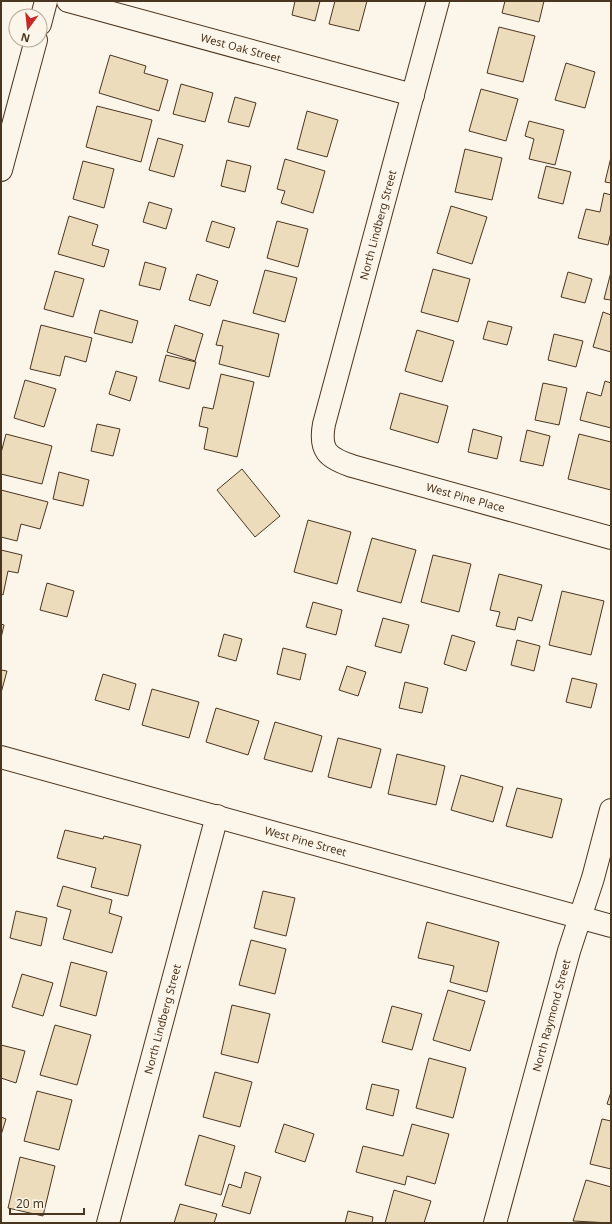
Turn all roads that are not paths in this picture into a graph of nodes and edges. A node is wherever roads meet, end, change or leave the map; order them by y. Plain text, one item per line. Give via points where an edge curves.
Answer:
1 (68, 1) edge
2 (438, 1) edge
3 (34, 48) edge
4 (413, 96) junction
5 (1, 170) edge
6 (325, 450) joint
7 (611, 538) edge
8 (1, 757) edge
9 (611, 810) edge
10 (217, 816) junction
11 (580, 918) junction
12 (611, 926) edge
13 (108, 1223) edge
14 (495, 1223) edge

1 - 4 street, West Oak Street
2 - 4 street, North Lindberg Street
3 - 5 street
4 - 6 street, North Lindberg Street via 324,424
6 - 7 street, West Pine Place via 330,456 352,466
8 - 10 street, West Pine Street
9 - 11 street, North Raymond Street
10 - 11 street, West Pine Street
10 - 13 street, North Lindberg Street
11 - 12 street, West Pine Street
11 - 14 street, North Raymond Street

